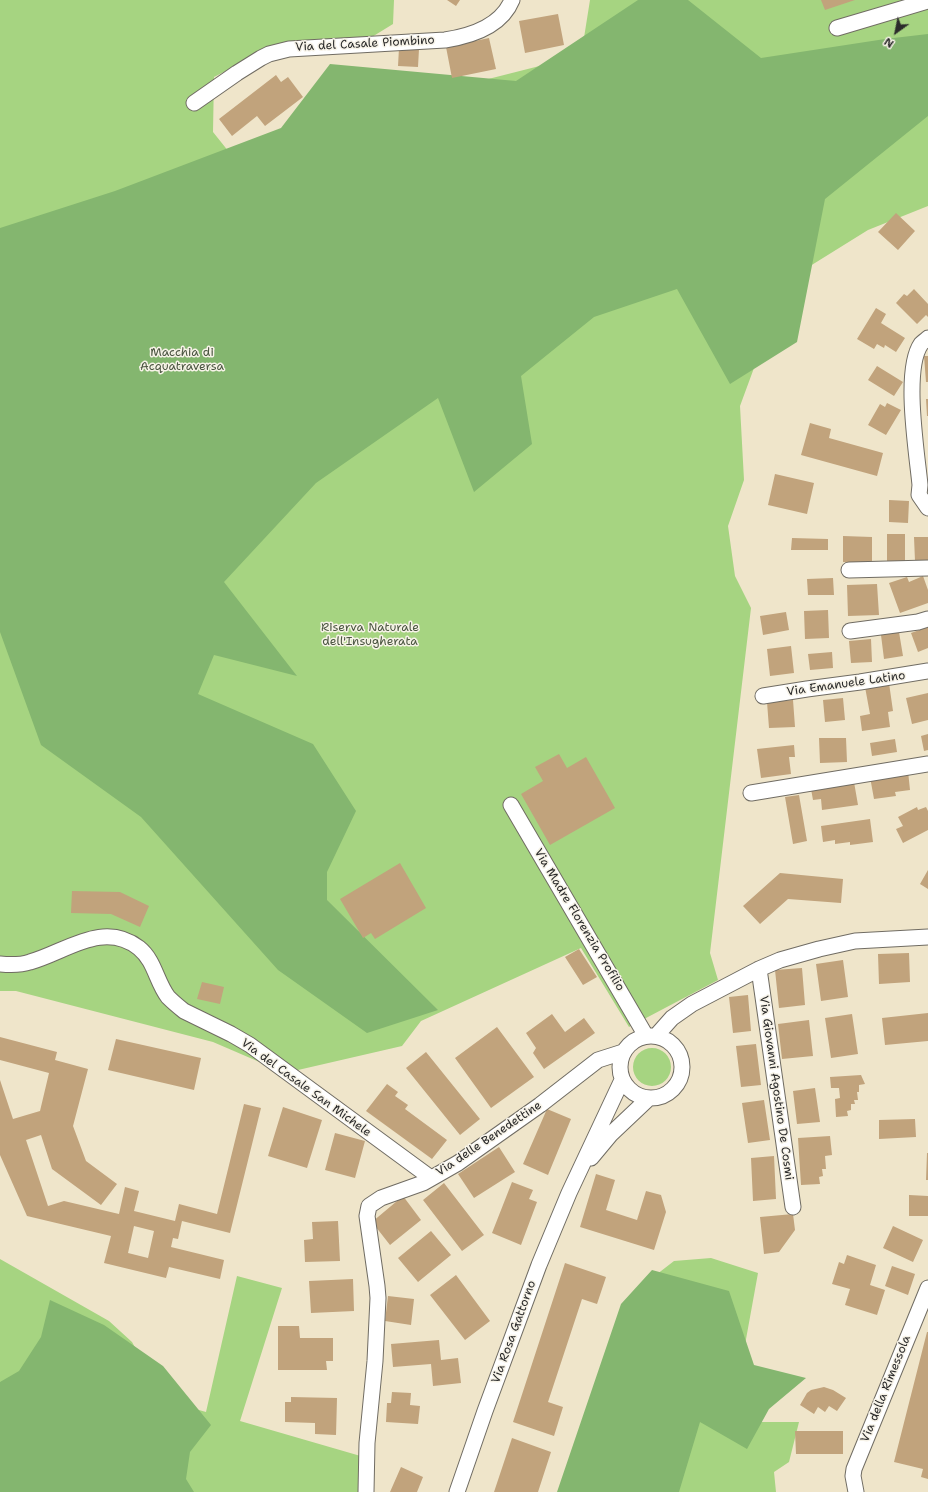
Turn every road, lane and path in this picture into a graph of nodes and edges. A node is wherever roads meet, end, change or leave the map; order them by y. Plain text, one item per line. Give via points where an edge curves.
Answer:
1 (512, 0) edge
2 (928, 2) edge
3 (837, 28) dead end
4 (194, 103) dead end
5 (928, 338) edge
6 (928, 508) edge
7 (928, 568) edge
8 (849, 570) dead end
9 (928, 619) edge
10 (850, 631) dead end
11 (928, 670) edge
12 (763, 696) dead end
13 (928, 764) edge
14 (751, 793) dead end
15 (511, 805) dead end
16 (928, 937) edge
17 (0, 964) edge
18 (759, 969) junction
19 (651, 1036) junction
20 (623, 1052) junction
21 (622, 1080) junction
22 (648, 1099) junction
23 (577, 1175) junction
24 (431, 1178) junction
25 (793, 1207) dead end
26 (928, 1288) edge
27 (366, 1492) edge
28 (457, 1492) edge
29 (856, 1492) edge

1 - 4 street, Via del Casale Piombino via 496,22 462,38 300,47 269,54
2 - 3 street
5 - 6 street via 921,344 915,358 911,396 919,495
7 - 8 street
9 - 10 street
11 - 12 street, Via Emanuele Latino
13 - 14 street
15 - 19 street, Via Madre Florenzia Profilio via 607,972
16 - 18 street via 846,943 787,958
17 - 24 street, Via del Casale San Michele via 31,962 91,938 113,936 129,942 147,955 165,991 178,1006 250,1045
18 - 19 street via 680,1011
18 - 25 street, Via Giovanni Agostino De Cosmi
19 - 20 street via 634,1040
19 - 22 street via 666,1040 675,1047 682,1059 682,1071 676,1086 668,1094
20 - 21 street via 619,1063
20 - 24 street, Via delle Benedettine via 598,1060 504,1131 458,1163
21 - 22 street via 634,1094
21 - 23 street, Via Rosa Gattorno
22 - 23 street, Via Rosa Gattorno via 611,1134
23 - 28 street, Via Rosa Gattorno via 539,1265
24 - 27 street, Via delle Benedettine via 381,1198 369,1206 367,1211 378,1298 367,1443
26 - 29 street, Via della Rimessola via 854,1469

